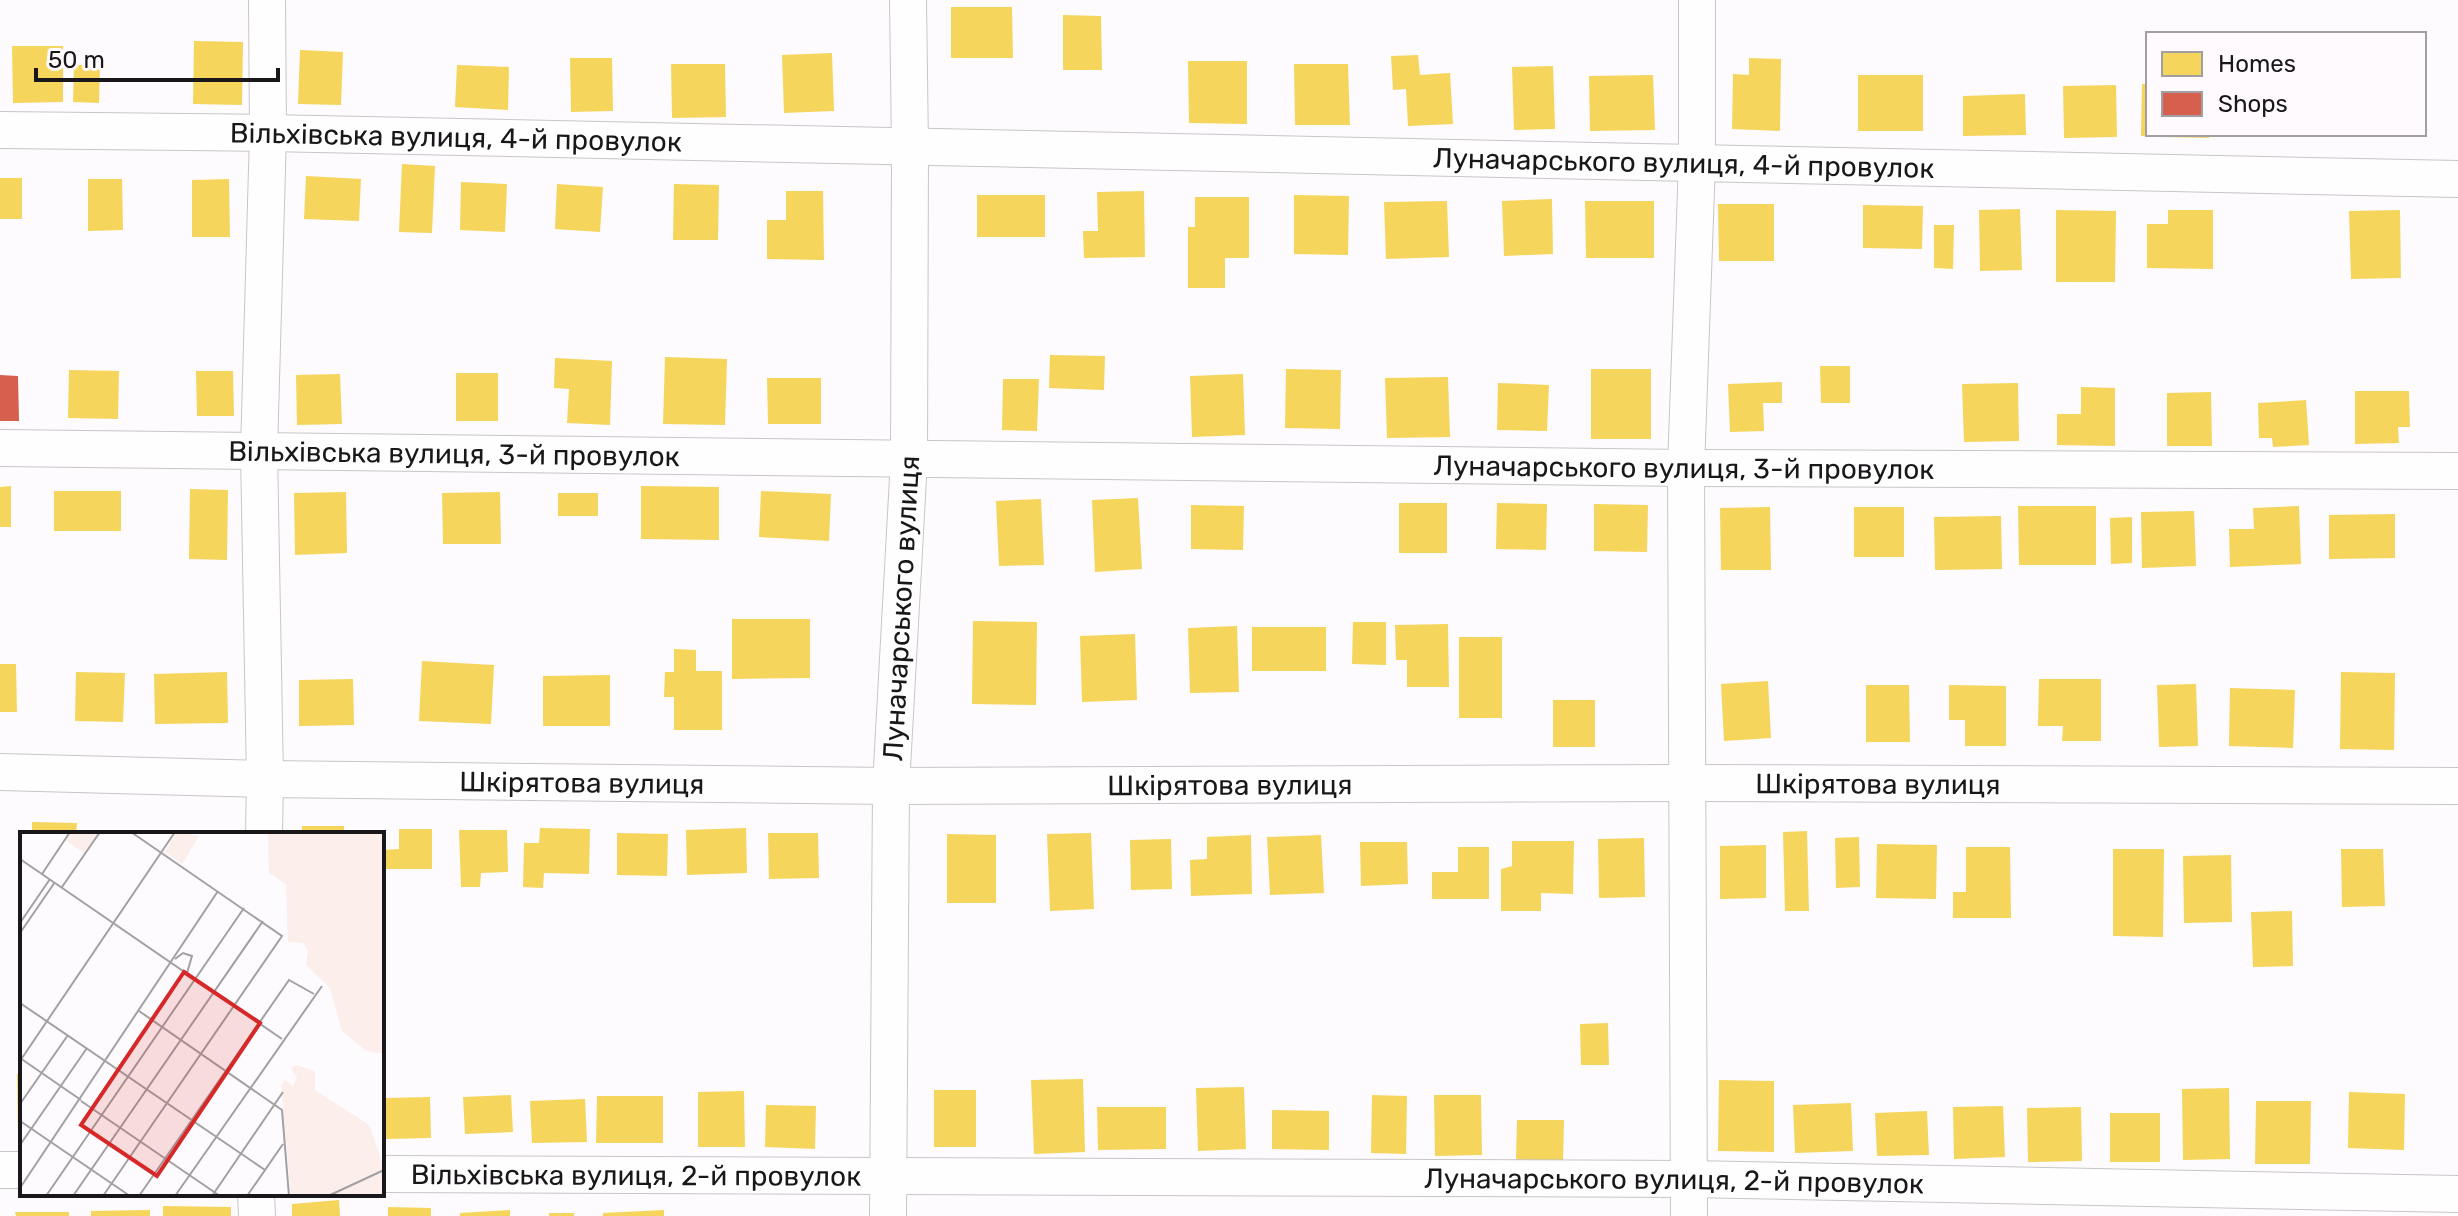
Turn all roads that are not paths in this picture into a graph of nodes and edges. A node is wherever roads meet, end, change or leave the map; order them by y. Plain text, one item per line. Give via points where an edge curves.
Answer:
1 (267, 0) edge
2 (908, 0) edge
3 (1697, 0) edge
4 (0, 130) edge
5 (268, 133) junction
6 (910, 148) junction
7 (1697, 162) junction
8 (2458, 179) edge
9 (0, 448) edge
10 (259, 451) junction
11 (909, 460) junction
12 (1686, 468) junction
13 (2458, 471) edge
14 (0, 772) edge
15 (265, 779) junction
16 (1687, 783) junction
17 (891, 786) junction
18 (2458, 786) edge
19 (264, 832) edge
20 (384, 1174) edge
21 (888, 1177) junction
22 (1690, 1179) junction
23 (2458, 1194) edge
24 (256, 1196) edge
25 (257, 1216) edge
26 (888, 1216) edge
27 (1689, 1216) edge

1 - 5 street
2 - 6 street, Луначарського вулиця
3 - 7 street
4 - 5 street, Вільхівська вулиця, 4-й провулок
5 - 6 street, Вільхівська вулиця, 4-й провулок
5 - 10 street
6 - 7 street, Луначарського вулиця, 4-й провулок
6 - 11 street, Луначарського вулиця
7 - 8 street, Луначарського вулиця, 4-й провулок
7 - 12 street
9 - 10 street, Вільхівська вулиця, 3-й провулок
10 - 11 street, Вільхівська вулиця, 3-й провулок
10 - 15 street
11 - 12 street, Луначарського вулиця, 3-й провулок
11 - 17 street, Луначарського вулиця
12 - 13 street, Луначарського вулиця, 3-й провулок
12 - 16 street
14 - 15 street, Шкірятова вулиця
15 - 17 street, Шкірятова вулиця
15 - 19 street
16 - 17 street, Шкірятова вулиця
16 - 18 street, Шкірятова вулиця
16 - 22 street
17 - 21 street, Луначарського вулиця
20 - 21 street, Вільхівська вулиця, 2-й провулок
21 - 22 street, Луначарського вулиця, 2-й провулок
21 - 26 street, Луначарського вулиця
22 - 23 street, Луначарського вулиця, 2-й провулок
22 - 27 street
24 - 25 street

